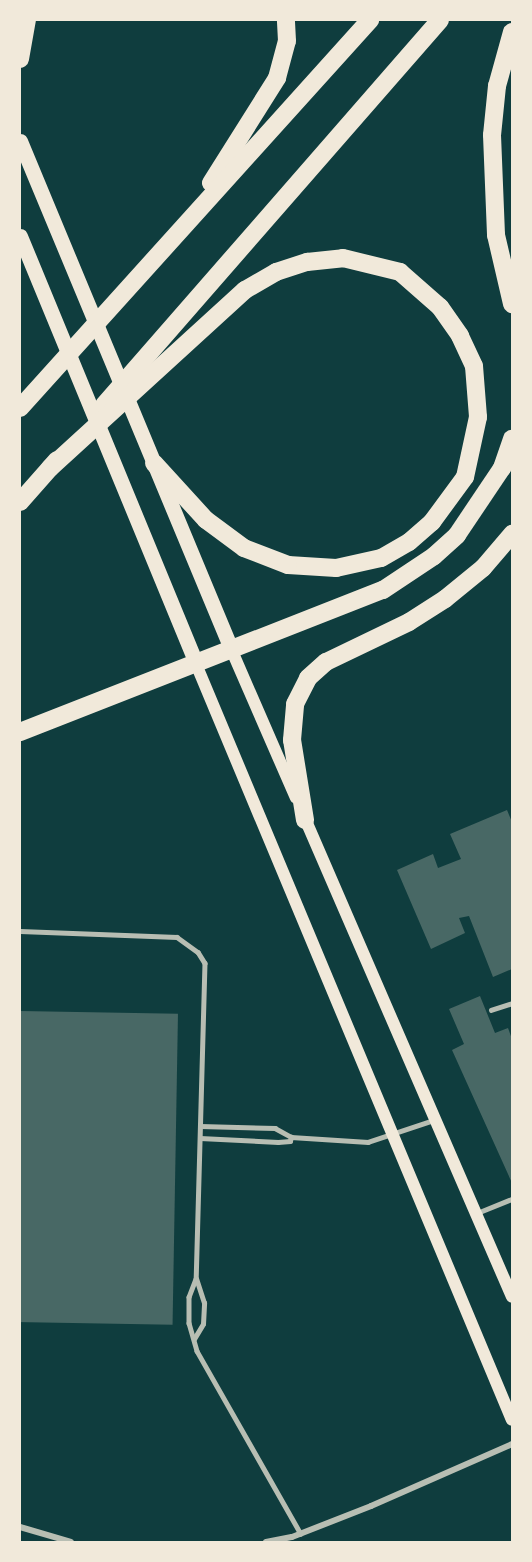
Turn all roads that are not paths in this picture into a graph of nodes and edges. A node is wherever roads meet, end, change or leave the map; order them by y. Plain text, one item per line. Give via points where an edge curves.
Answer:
1 (27, 20) edge
2 (286, 20) edge
3 (370, 20) edge
4 (440, 20) edge
5 (513, 32) edge
6 (20, 59) edge
7 (20, 141) edge
8 (20, 236) edge
9 (142, 274) junction
10 (513, 304) edge
11 (23, 405) edge
12 (513, 439) edge
13 (154, 463) junction
14 (50, 468) junction
15 (20, 502) edge
16 (513, 534) edge
17 (232, 651) junction
18 (196, 664) junction
19 (20, 732) edge
20 (305, 819) junction
21 (20, 931) edge
22 (510, 1004) dead end
23 (491, 1010) dead end
24 (435, 1119) junction
25 (200, 1126) junction
26 (394, 1136) junction
27 (291, 1137) junction
28 (200, 1138) junction
29 (513, 1200) edge
30 (477, 1213) junction
31 (196, 1279) junction
32 (513, 1297) edge
33 (194, 1339) junction
34 (513, 1420) edge
35 (513, 1444) edge
36 (20, 1527) edge
37 (301, 1534) junction
38 (71, 1542) edge
39 (266, 1542) edge

1 - 6 highway
2 - 9 highway via 284,57 264,102
3 - 9 highway
4 - 14 highway
5 - 10 highway via 497,86 492,165 496,235
7 - 13 main road
8 - 18 main road
9 - 11 highway
12 - 17 highway via 502,468 480,505 434,556 383,590
13 - 14 highway via 206,520 244,549 288,565 336,568 381,558 409,542 449,502 465,477 474,450 478,393 474,366 460,336 417,284 378,264 344,258 307,262 276,272 245,290
13 - 17 main road
14 - 15 highway
16 - 20 highway via 483,568 445,599 409,622 326,662 308,678 296,704 292,740
17 - 18 highway
17 - 20 main road
18 - 19 highway
18 - 26 main road
20 - 24 main road
21 - 25 lane via 177,937 198,952 204,963
22 - 23 lane
24 - 26 lane
24 - 30 main road
25 - 27 lane via 275,1128
25 - 28 lane
26 - 27 lane via 368,1142
26 - 34 main road
27 - 28 lane via 290,1141 278,1142
28 - 31 lane
29 - 30 lane
30 - 32 main road
31 - 33 lane via 189,1297 189,1323
31 - 33 lane via 204,1303 203,1324
33 - 37 lane
35 - 37 street
36 - 38 street
37 - 39 street

